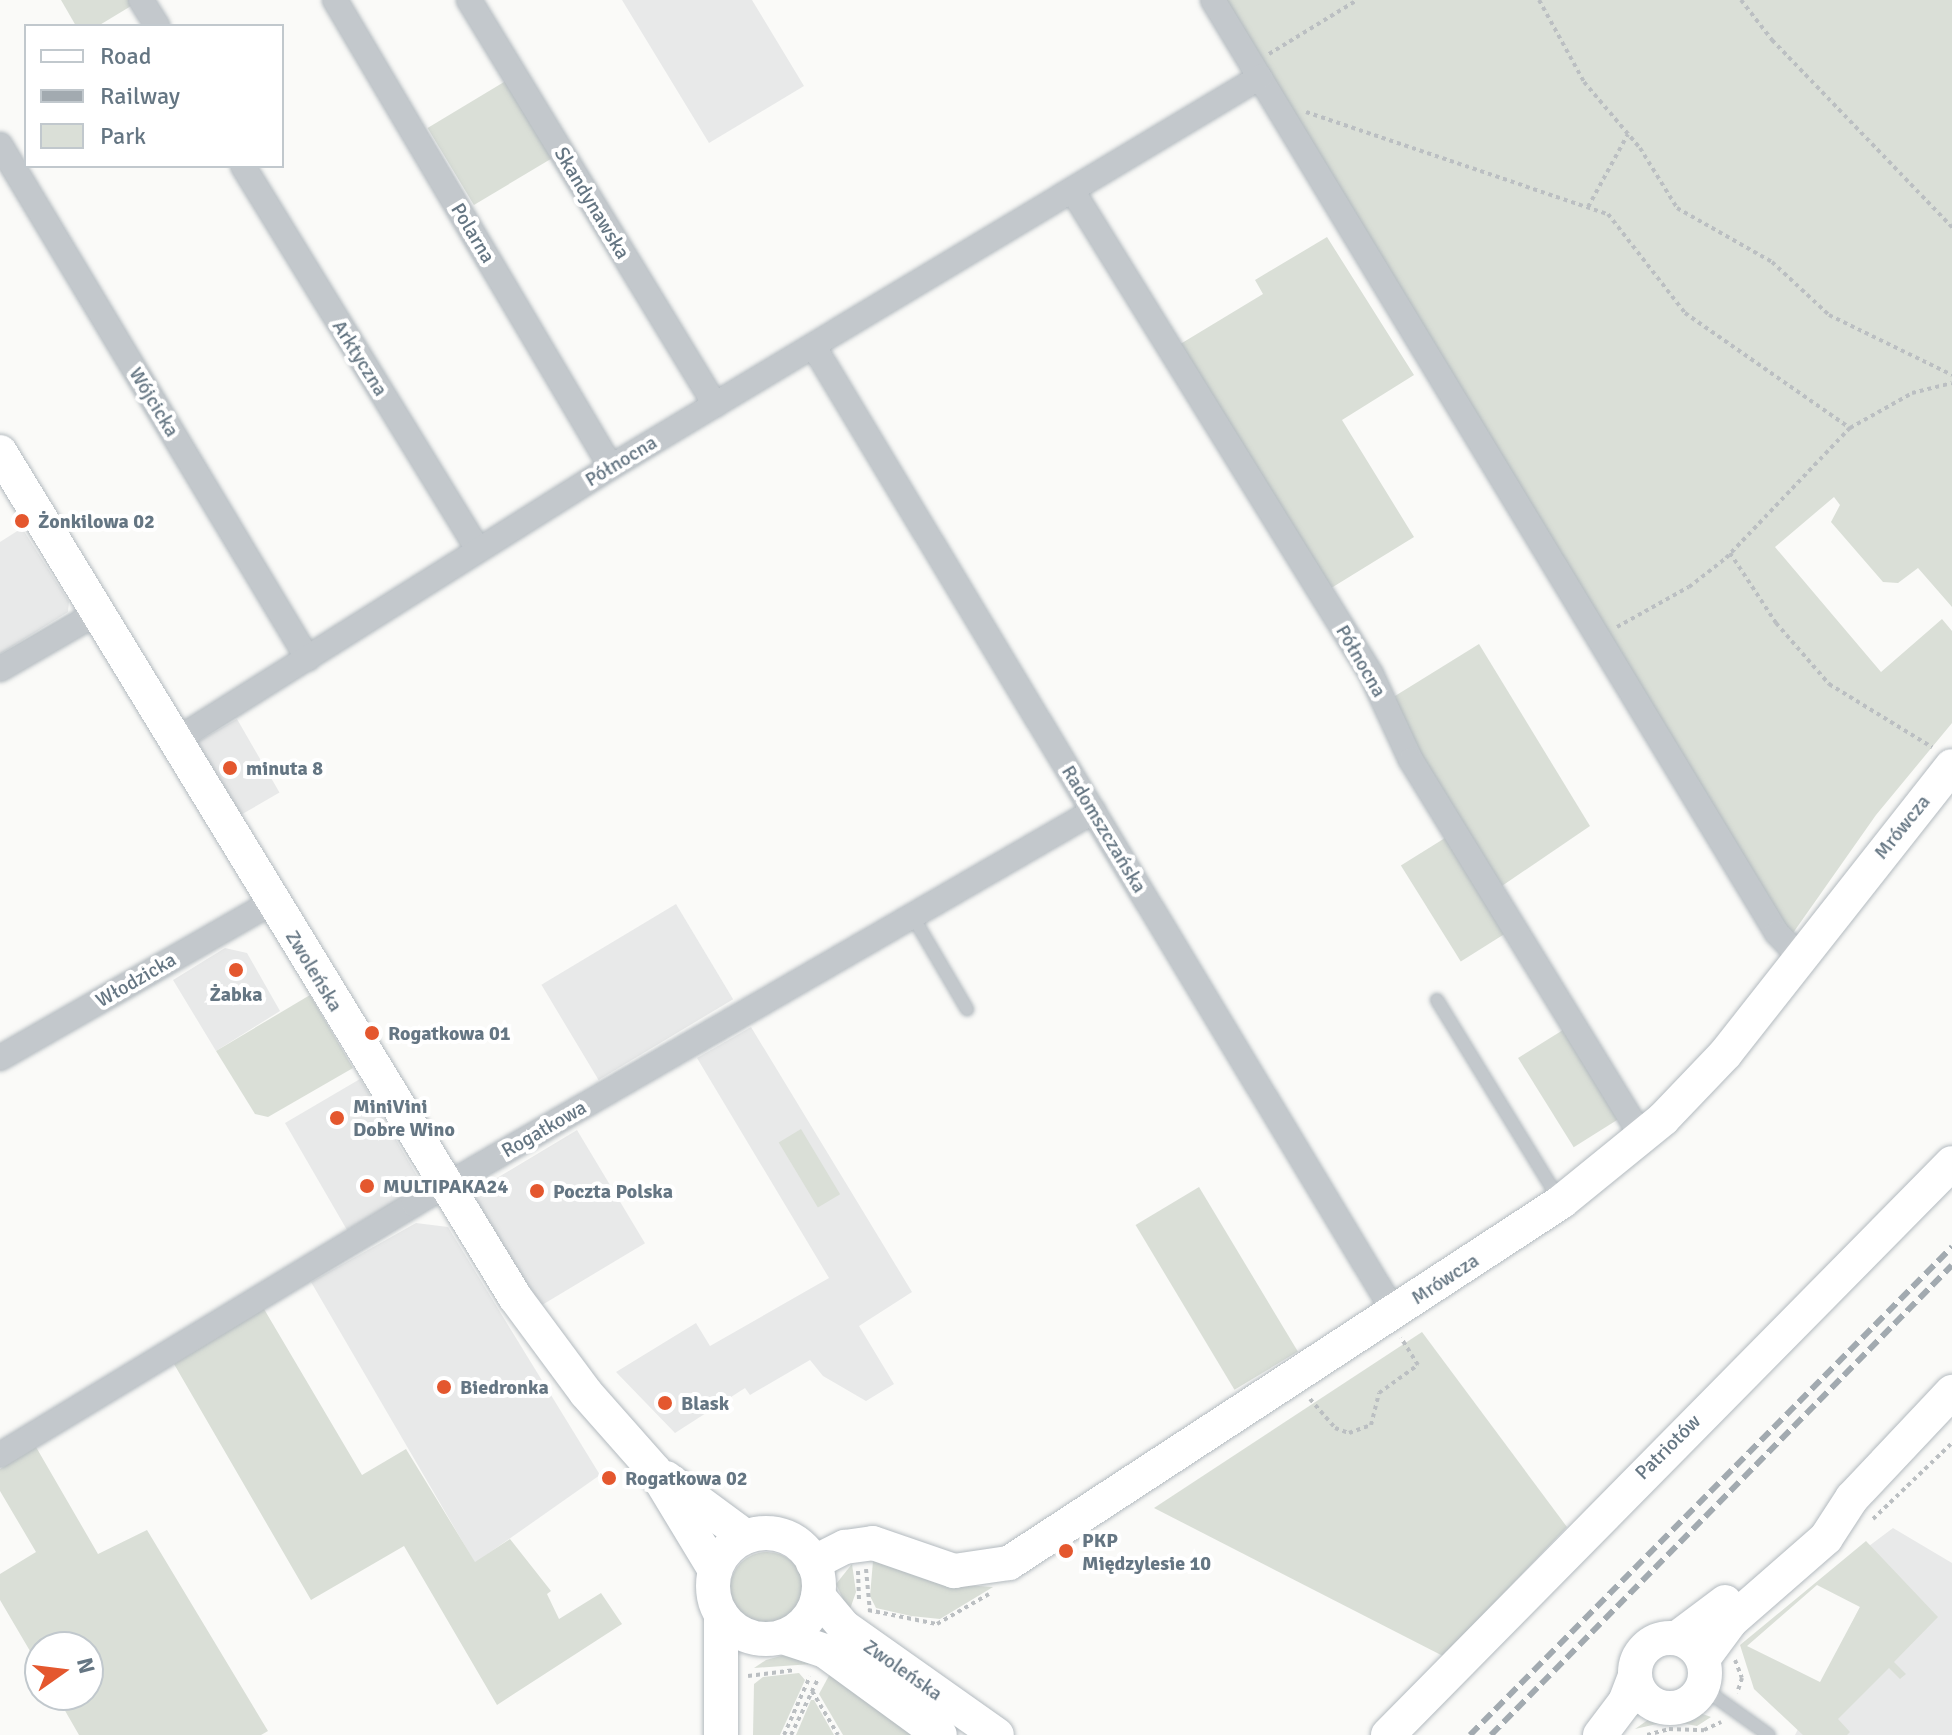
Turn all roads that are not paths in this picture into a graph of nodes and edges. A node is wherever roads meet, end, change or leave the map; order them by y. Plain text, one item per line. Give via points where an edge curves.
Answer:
1 (141, 0) edge
2 (335, 0) edge
3 (469, 0) edge
4 (1213, 0) edge
5 (156, 24) edge
6 (1260, 77) junction
7 (0, 145) edge
8 (244, 168) edge
9 (1072, 190) junction
10 (814, 347) junction
11 (715, 405) junction
12 (0, 452) edge
13 (611, 467) junction
14 (478, 550) junction
15 (97, 613) junction
16 (308, 659) junction
17 (0, 669) edge
18 (175, 741) junction
19 (1945, 759) edge
20 (1094, 811) junction
21 (272, 902) junction
22 (913, 917) junction
23 (1801, 958) junction
24 (1437, 1000) dead end
25 (967, 1009) dead end
26 (0, 1058) edge
27 (1642, 1137) junction
28 (1952, 1163) edge
29 (444, 1187) junction
30 (1561, 1202) junction
31 (1397, 1324) junction
32 (1952, 1392) edge
33 (0, 1455) edge
34 (655, 1471) junction
35 (746, 1537) junction
36 (813, 1563) junction
37 (715, 1570) junction
38 (818, 1596) junction
39 (721, 1614) junction
40 (778, 1638) junction
41 (1694, 1662) junction
42 (1635, 1676) junction
43 (1657, 1706) junction
44 (721, 1735) edge
45 (736, 1735) edge
46 (940, 1735) edge
47 (997, 1735) edge
48 (1388, 1735) edge
49 (1600, 1735) edge
50 (1769, 1735) edge

1 - 5 street
2 - 13 street, Polarna
3 - 11 street, Skandynawska
4 - 6 street
6 - 9 street, Północna
6 - 23 street via 1777,933
7 - 16 street, Wójcicka
8 - 14 street, Arktyczna
9 - 10 street, Północna
9 - 27 street, Północna via 1371,674 1411,760
10 - 11 street, Północna
10 - 20 street, Radomszczańska
11 - 13 street, Północna
12 - 15 street, Zwoleńska
13 - 14 street, Północna
14 - 16 street, Północna
15 - 17 street
15 - 18 street, Zwoleńska
16 - 18 street, Północna
18 - 21 street, Zwoleńska
19 - 23 street, Mrówcza
20 - 22 street, Rogatkowa
20 - 31 street, Radomszczańska
21 - 26 street, Włodzicka
21 - 29 street, Zwoleńska
22 - 25 lane
22 - 29 street, Rogatkowa
23 - 27 street, Mrówcza via 1726,1053
24 - 30 lane
27 - 30 street, Mrówcza
28 - 48 street, Patriotów
29 - 33 street, Rogatkowa
29 - 34 street, Zwoleńska via 530,1319
30 - 31 street, Mrówcza
31 - 36 street, Mrówcza via 1009,1563 954,1571 873,1543 845,1547
32 - 41 street via 1852,1498 1812,1525 1697,1627
34 - 35 street, Zwoleńska
34 - 37 street, Zwoleńska
35 - 36 street via 784,1537
35 - 37 street via 727,1550
36 - 38 street
37 - 39 street via 713,1585
38 - 40 street via 802,1625
38 - 47 street, Zwoleńska via 844,1627
39 - 40 street via 743,1634
39 - 44 street
40 - 45 street via 742,1674
40 - 46 street, Zwoleńska via 825,1651
41 - 42 street via 1652,1643 1637,1663
41 - 43 street via 1683,1706
41 - 50 lane
42 - 43 street via 1646,1698
42 - 49 street via 1625,1702
43 - 49 street

